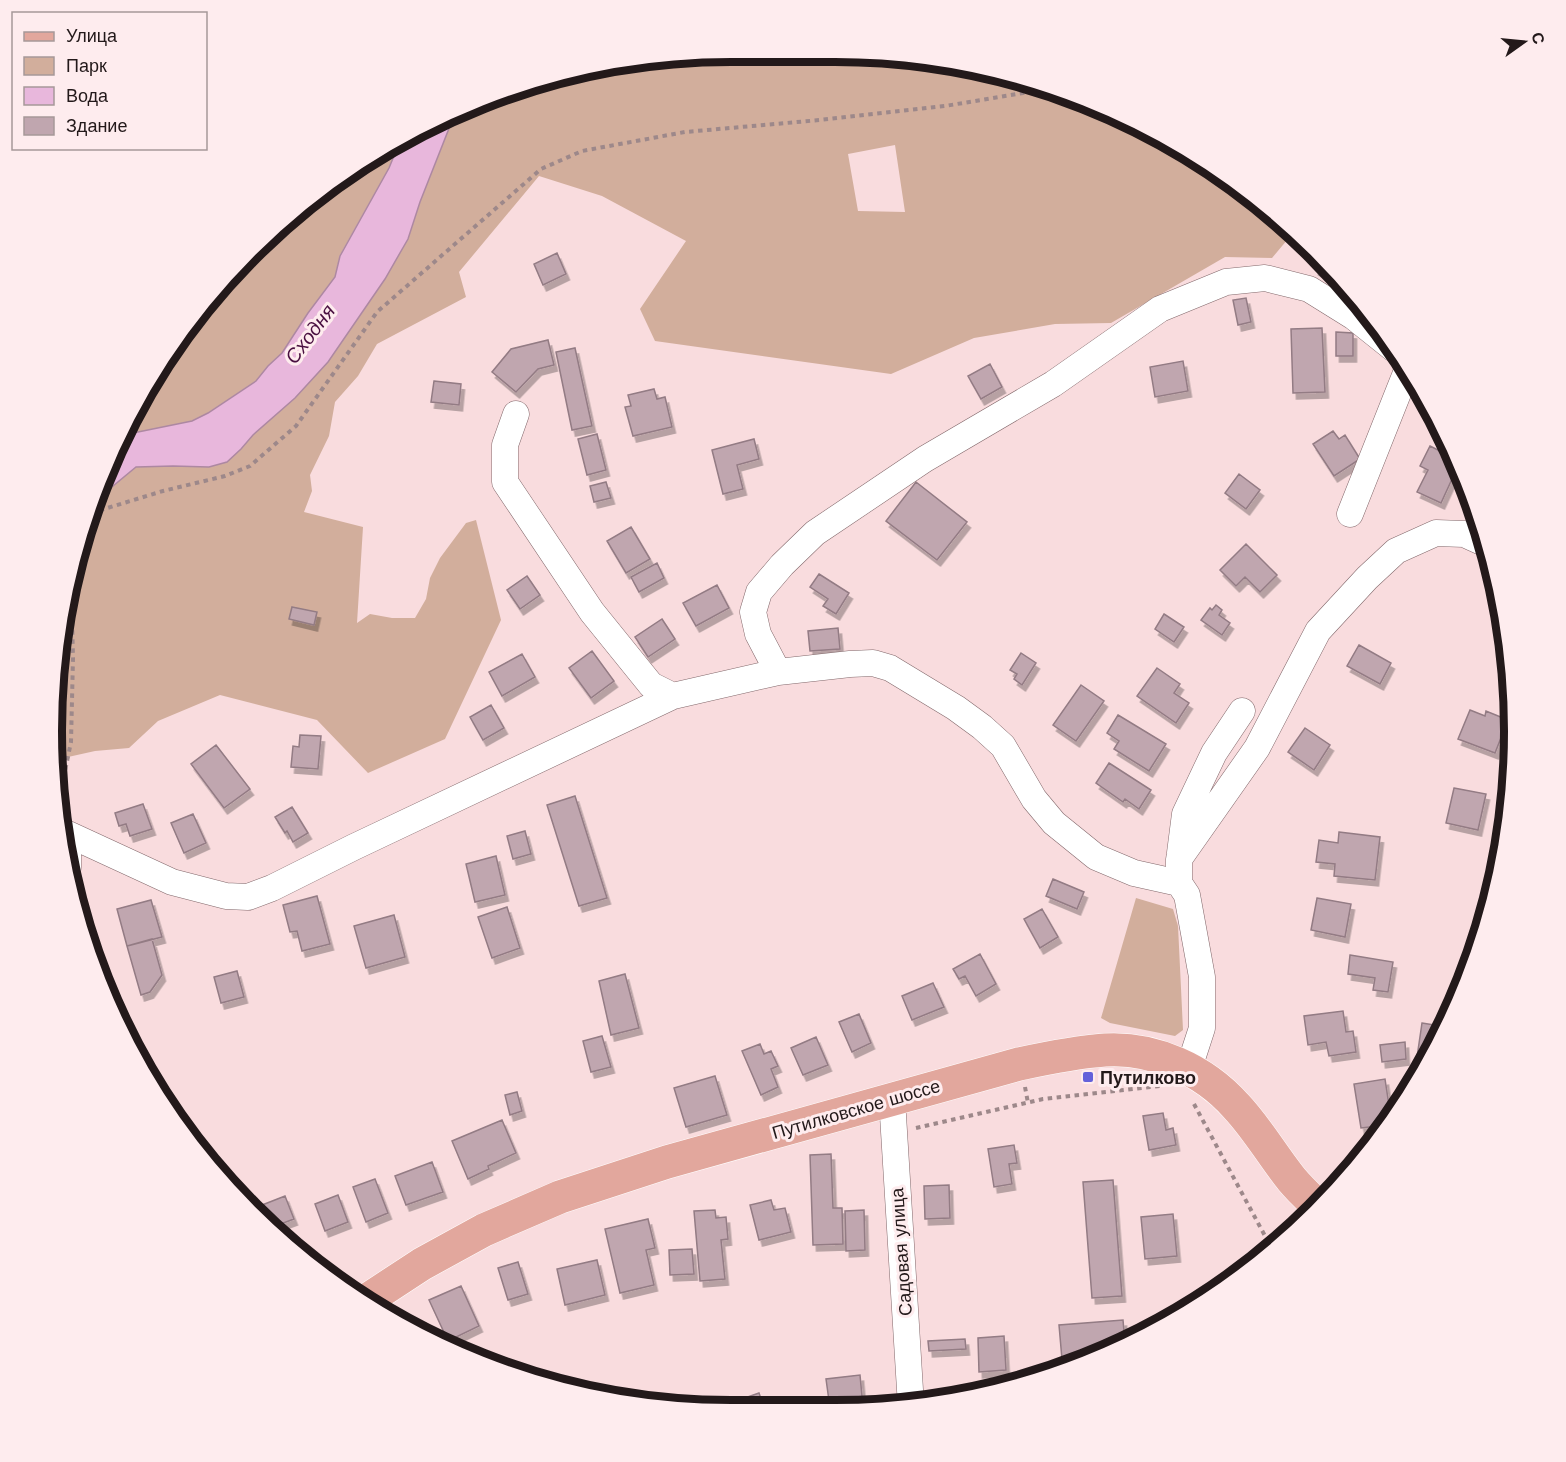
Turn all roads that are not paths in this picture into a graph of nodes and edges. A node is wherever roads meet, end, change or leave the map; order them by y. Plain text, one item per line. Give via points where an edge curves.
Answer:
1 (1371, 330) edge
2 (1404, 378) edge
3 (516, 414) dead end
4 (1350, 514) dead end
5 (1476, 540) edge
6 (778, 672) junction
7 (673, 696) junction
8 (1242, 711) dead end
9 (70, 835) edge
10 (1179, 871) junction
11 (1176, 1077) junction
12 (892, 1099) junction
13 (1312, 1200) edge
14 (373, 1296) edge
15 (910, 1396) edge

1 - 6 street via 1309,290 1265,279 1226,282 1160,309 1053,384 925,459 815,533 759,592 753,612 758,634
2 - 4 street
3 - 7 street via 505,445 505,482 592,612 651,685
5 - 10 street via 1464,534 1437,533 1395,551 1318,632 1257,748
6 - 7 street
6 - 10 street via 873,663 890,668 956,708 1003,746 1054,823 1096,857 1134,873
7 - 9 street via 248,897 226,896 172,882
8 - 10 street via 1214,753 1185,814
10 - 11 street via 1202,977 1202,1028
11 - 12 main road, Путилковское шоссе via 1165,1059 1107,1050 1019,1064
11 - 13 main road, Путилковское шоссе via 1215,1085 1236,1105
12 - 14 main road, Путилковское шоссе via 667,1162 560,1197 484,1230
12 - 15 street, Садовая улица

